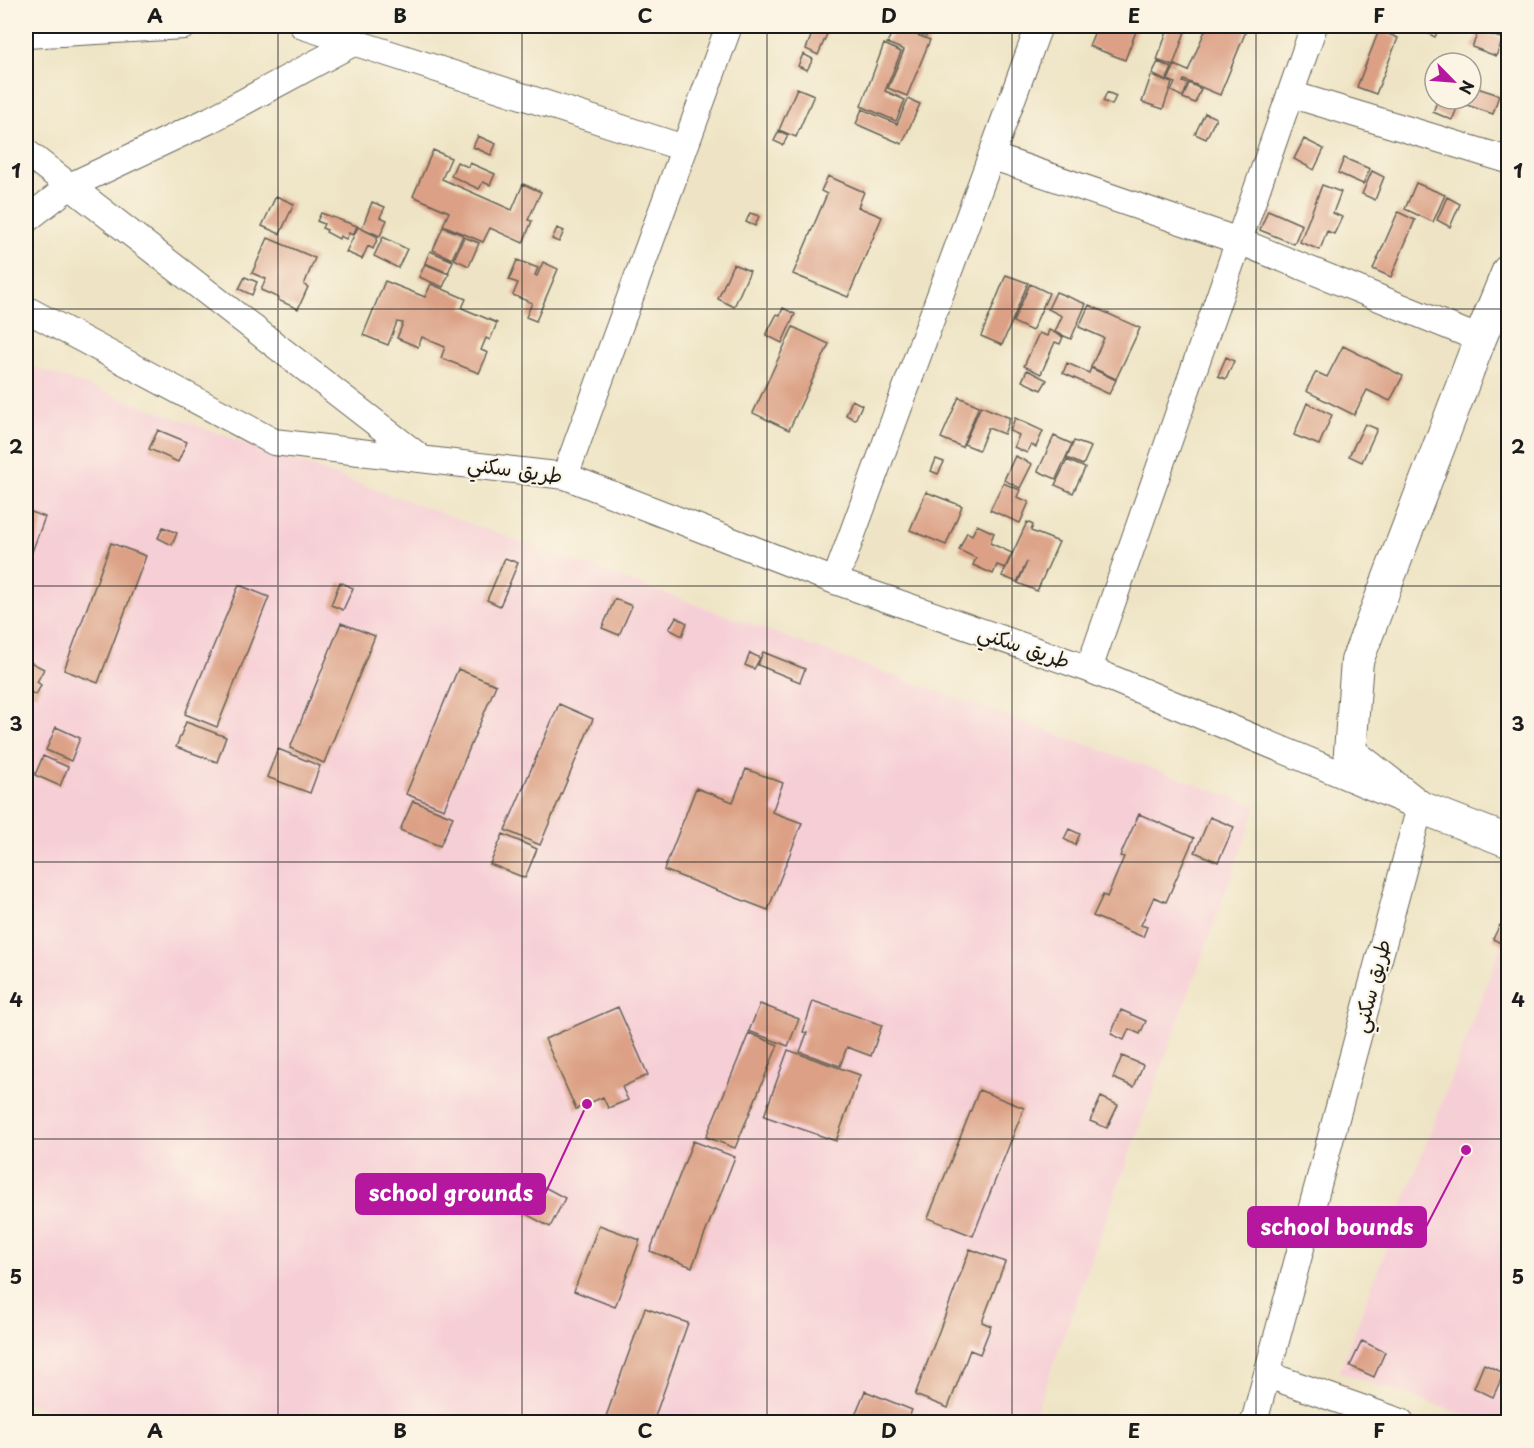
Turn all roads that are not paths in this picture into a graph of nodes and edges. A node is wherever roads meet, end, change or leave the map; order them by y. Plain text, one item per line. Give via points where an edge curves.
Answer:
1 (184, 26) edge
2 (303, 26) edge
3 (729, 26) edge
4 (1039, 26) edge
5 (1314, 26) edge
6 (26, 35) edge
7 (355, 42) junction
8 (1290, 94) junction
9 (684, 148) junction
10 (26, 152) edge
11 (991, 156) junction
12 (1509, 160) edge
13 (70, 186) junction
14 (26, 220) edge
15 (1239, 241) junction
16 (1509, 272) edge
17 (26, 309) edge
18 (1480, 339) junction
19 (421, 458) junction
20 (565, 476) junction
21 (835, 581) junction
22 (1089, 669) junction
23 (1420, 807) junction
24 (1509, 841) edge
25 (1268, 1375) junction
26 (1254, 1422) edge
27 (1401, 1422) edge

1 - 6 street
2 - 7 street
3 - 9 street
4 - 11 street
5 - 8 street
7 - 9 street
7 - 13 street via 210,120
8 - 12 street
8 - 15 street
9 - 20 street
10 - 13 street
11 - 15 street
11 - 21 street
13 - 14 street
13 - 19 street
15 - 18 street
15 - 22 street
16 - 18 street
17 - 19 street, طريق سكني via 274,442
18 - 23 street via 1357,661 1350,752
19 - 20 street, طريق سكني
20 - 21 street, طريق سكني
21 - 22 street, طريق سكني
22 - 23 street, طريق سكني
23 - 24 street
23 - 25 street, طريق سكني
25 - 26 street, طريق سكني
25 - 27 street

